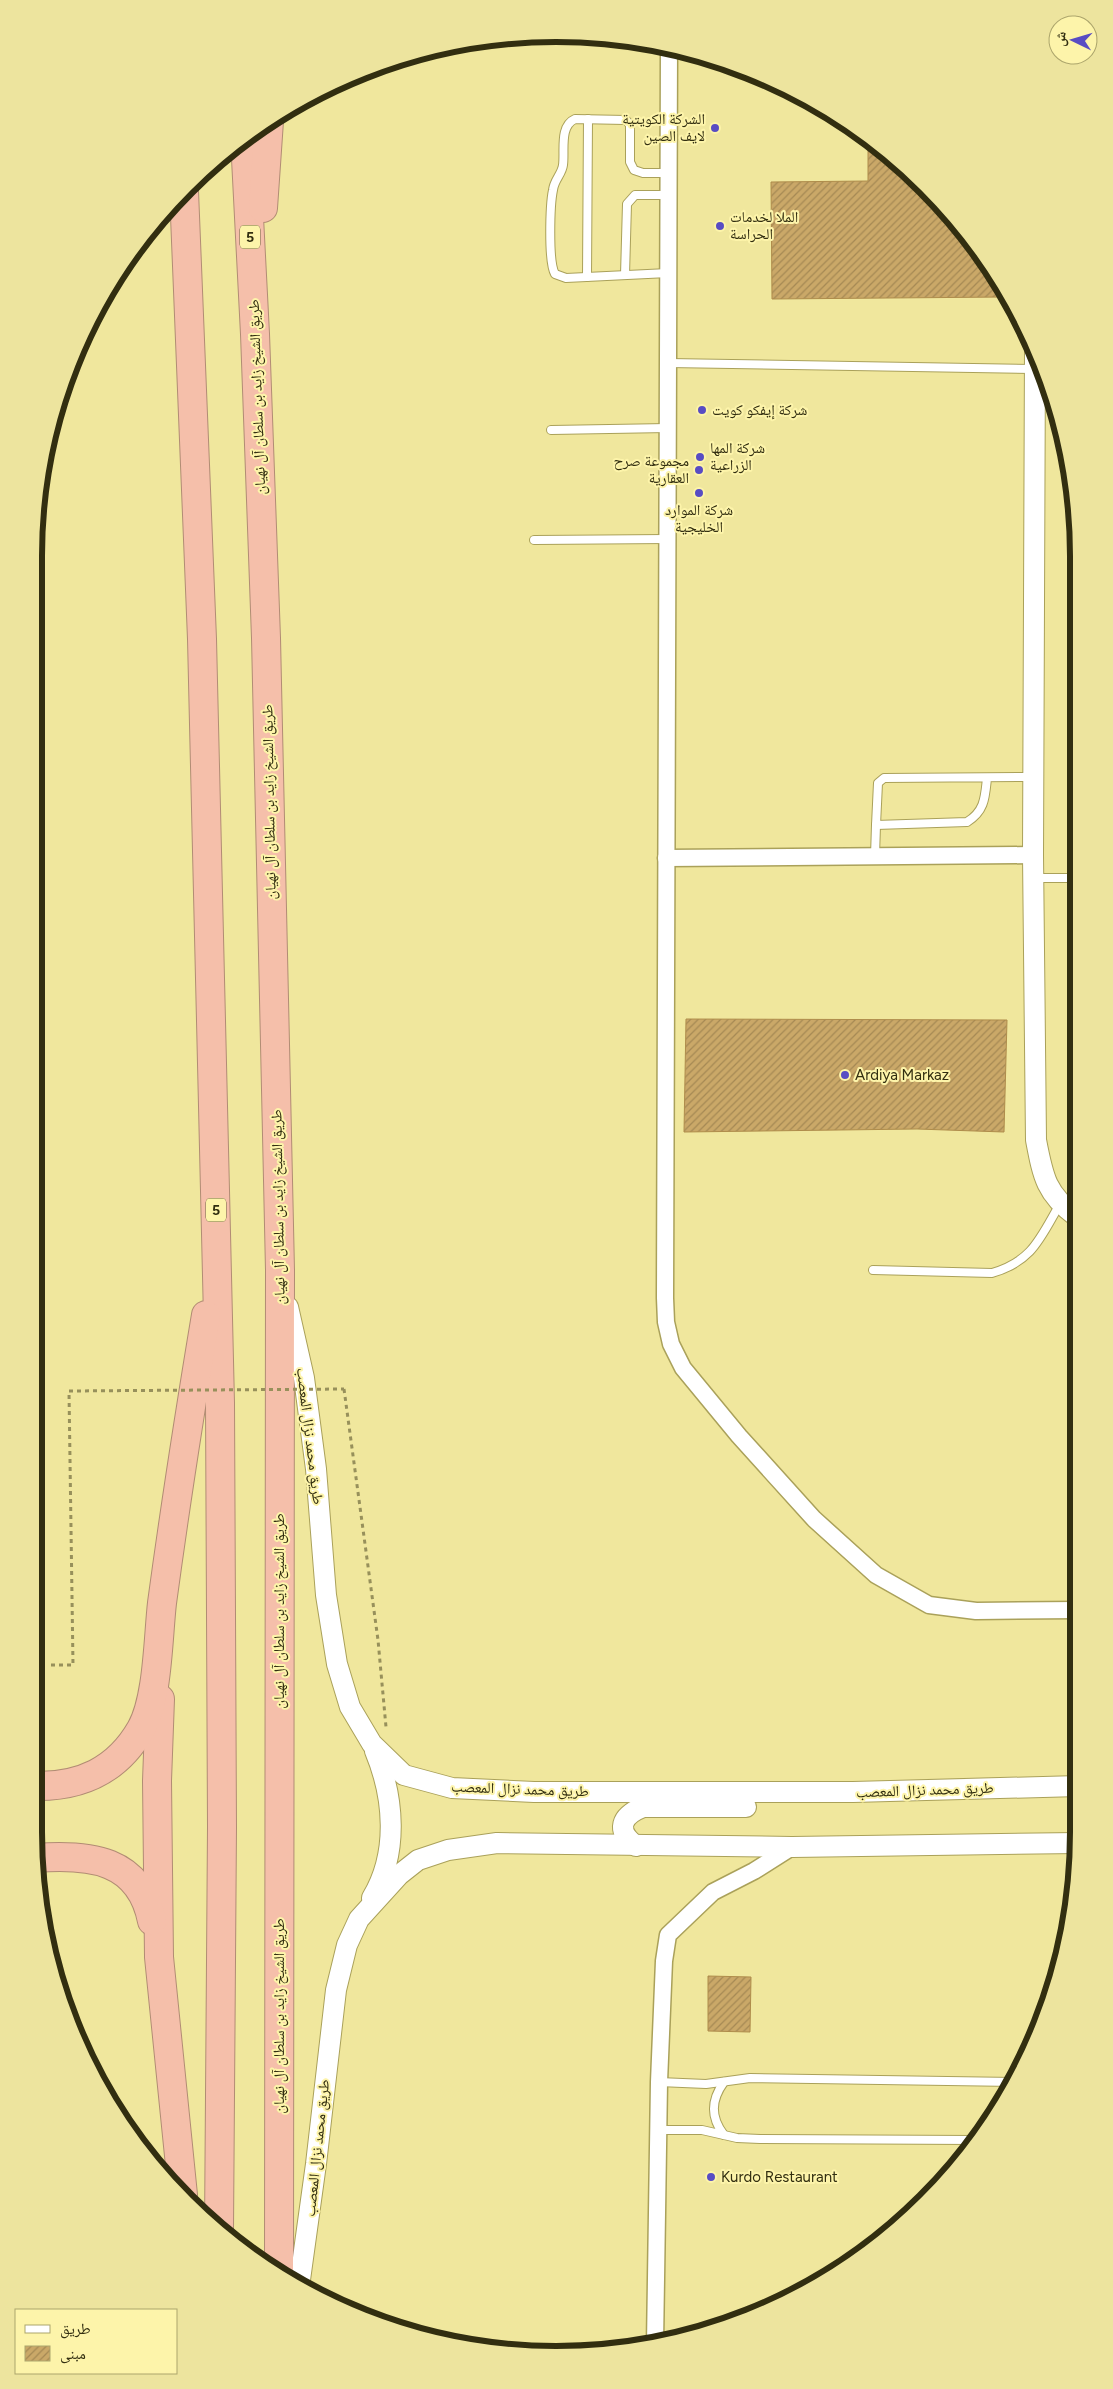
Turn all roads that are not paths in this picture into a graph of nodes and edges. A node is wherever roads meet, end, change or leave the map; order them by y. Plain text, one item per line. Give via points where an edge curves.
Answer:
1 (669, 55) edge
2 (588, 119) junction
3 (268, 131) edge
4 (244, 149) edge
5 (668, 173) junction
6 (668, 195) junction
7 (184, 202) edge
8 (668, 273) junction
9 (625, 276) junction
10 (587, 277) junction
11 (255, 334) junction
12 (668, 363) junction
13 (1034, 369) edge
14 (1039, 380) edge
15 (668, 428) junction
16 (551, 430) dead end
17 (534, 540) dead end
18 (668, 540) junction
19 (1034, 777) junction
20 (986, 778) junction
21 (876, 825) junction
22 (1033, 855) junction
23 (875, 856) junction
24 (666, 858) junction
25 (1034, 878) junction
26 (1070, 878) edge
27 (1060, 1204) junction
28 (1070, 1212) edge
29 (217, 1242) junction
30 (280, 1270) junction
31 (874, 1270) dead end
32 (162, 1602) junction
33 (1070, 1610) edge
34 (372, 1744) junction
35 (42, 1786) edge
36 (1070, 1786) edge
37 (853, 1792) junction
38 (1070, 1843) edge
39 (636, 1846) junction
40 (792, 1847) junction
41 (44, 1858) edge
42 (359, 1919) junction
43 (159, 1957) junction
44 (659, 2082) junction
45 (724, 2082) junction
46 (1006, 2082) edge
47 (658, 2130) junction
48 (724, 2135) junction
49 (968, 2140) edge
50 (182, 2184) edge
51 (219, 2220) edge
52 (279, 2265) edge
53 (300, 2279) edge
54 (658, 2337) edge

1 - 5 street
2 - 5 lane via 626,120 630,125 630,162 634,170
2 - 10 lane
2 - 10 lane via 572,120 565,130 563,167 552,190 551,261 551,268 560,277
3 - 11 highway
4 - 11 highway, طريق الشيخ زايد بن سلطان آل نهيان / 5
5 - 6 street
6 - 8 street
6 - 9 lane via 636,195 627,204
7 - 29 highway, 5 via 202,640
8 - 9 lane
8 - 12 street
9 - 10 lane
11 - 30 highway, طريق الشيخ زايد بن سلطان آل نهيان / 5 via 266,638
12 - 13 lane
12 - 15 street
14 - 19 street
15 - 16 lane
15 - 18 street
17 - 18 lane
18 - 24 street
19 - 20 lane
19 - 22 street
20 - 21 lane via 984,806 968,822
20 - 21 lane via 884,778 878,783
21 - 23 lane
22 - 23 street
22 - 25 street
23 - 24 street
24 - 33 street via 666,1322 671,1344 683,1368 814,1519 876,1574 929,1605 976,1611
25 - 26 lane
25 - 27 street via 1036,1140 1048,1188
27 - 28 street
27 - 31 lane via 1031,1252 1010,1268 992,1273
29 - 32 highway
29 - 51 highway, 5 via 222,1827
30 - 34 street, طريق محمد نزال المعصب via 304,1378 316,1469 326,1595 337,1664 350,1707
30 - 52 highway, طريق الشيخ زايد بن سلطان آل نهيان / 5
32 - 35 highway via 152,1697 142,1728 126,1750 88,1778 67,1785
32 - 43 highway
34 - 37 street, طريق محمد نزال المعصب via 404,1776 452,1788 553,1792
34 - 42 street via 384,1772 391,1833 375,1893
36 - 37 street, طريق محمد نزال المعصب
37 - 39 street via 764,1806 643,1807 625,1818 623,1827 626,1838
38 - 40 street, طريق محمد نزال المعصب
39 - 40 street, طريق محمد نزال المعصب
39 - 42 street, طريق محمد نزال المعصب via 498,1843 448,1850 418,1860 399,1875
40 - 44 street via 713,1892 668,1935
41 - 43 highway via 97,1860 129,1876 141,1888 150,1909
42 - 53 street, طريق محمد نزال المعصب via 347,1945 336,1990
43 - 50 highway
44 - 45 lane
44 - 47 street
45 - 46 lane via 750,2078
45 - 48 lane via 713,2108 714,2118
47 - 48 lane via 702,2130
47 - 54 street
48 - 49 lane via 760,2139

